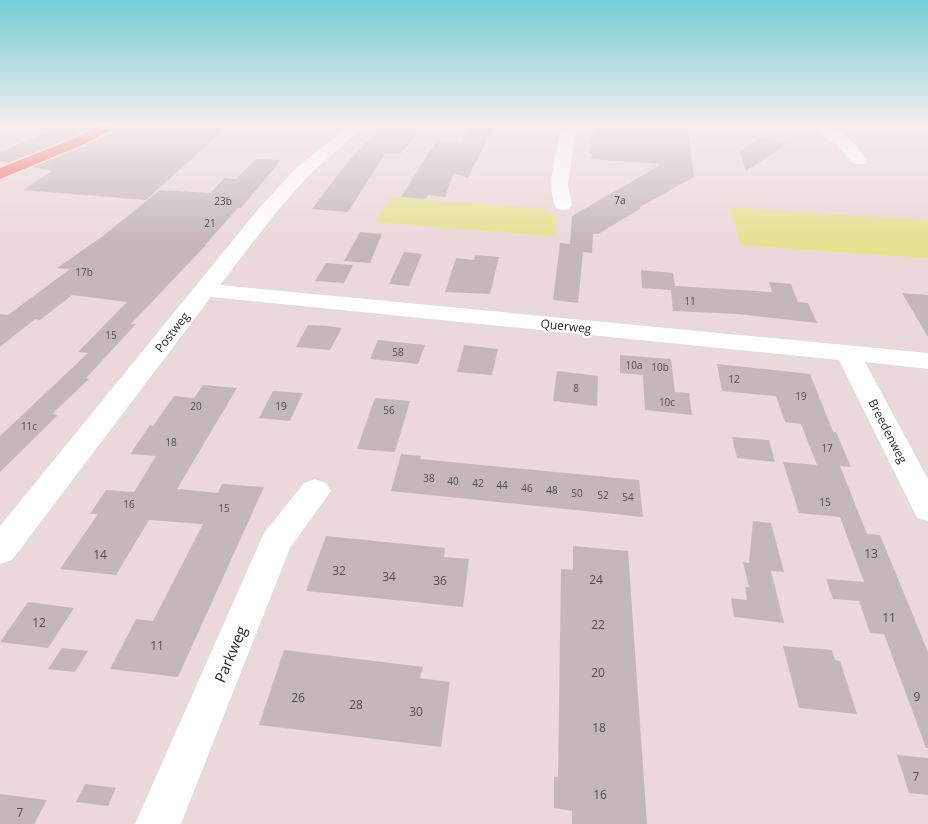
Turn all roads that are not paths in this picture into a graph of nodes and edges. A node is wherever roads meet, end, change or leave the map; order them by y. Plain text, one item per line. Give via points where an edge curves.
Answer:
1 (21, 165) edge
2 (310, 165) edge
3 (562, 165) edge
4 (0, 174) edge
5 (563, 205) dead end
6 (204, 290) junction
7 (848, 354) junction
8 (928, 361) edge
9 (315, 492) dead end
10 (928, 509) edge
11 (0, 550) edge
12 (158, 824) edge

1 - 4 main road
2 - 6 street, Postweg via 284,190
3 - 5 street via 559,185
6 - 7 street, Querweg
6 - 11 street, Postweg
7 - 8 street, Querweg
7 - 10 street, Breedenweg
9 - 12 street, Parkweg via 276,542

